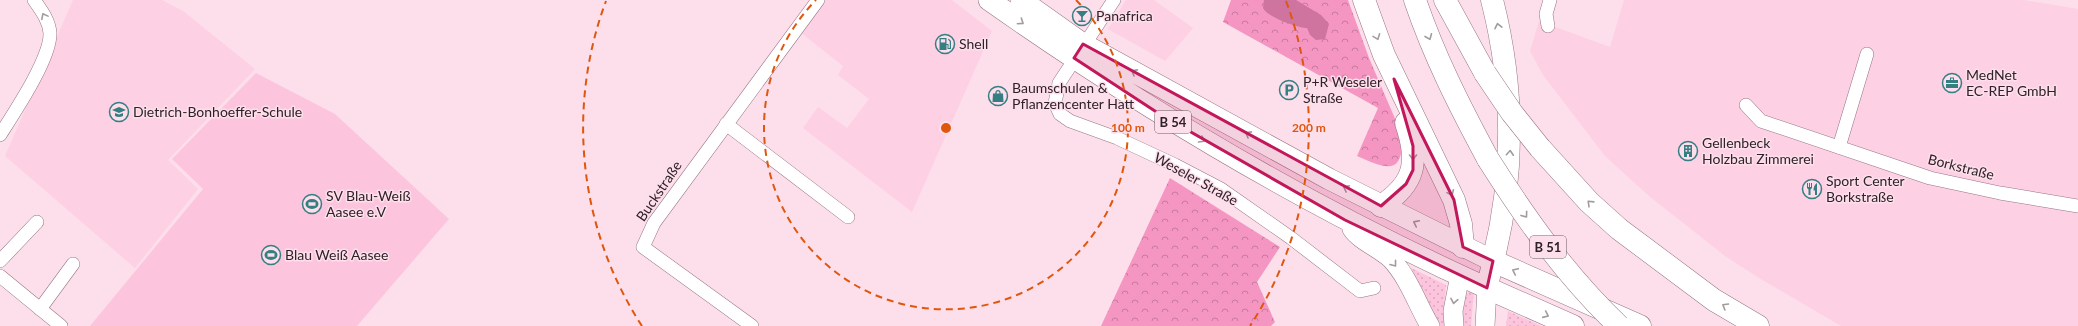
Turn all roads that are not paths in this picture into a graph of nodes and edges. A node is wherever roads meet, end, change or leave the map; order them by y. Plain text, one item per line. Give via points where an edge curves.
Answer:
1 (34, 0) edge
2 (818, 0) edge
3 (988, 0) edge
4 (1021, 0) edge
5 (1114, 0) edge
6 (1364, 0) edge
7 (1415, 0) edge
8 (1445, 0) edge
9 (1492, 0) edge
10 (1550, 0) edge
11 (1548, 26) dead end
12 (1079, 52) junction
13 (1866, 54) dead end
14 (1394, 79) junction
15 (1192, 104) junction
16 (1746, 105) dead end
17 (726, 124) junction
18 (1180, 127) junction
19 (0, 135) edge
20 (1839, 147) junction
21 (1381, 206) junction
22 (2078, 206) edge
23 (848, 217) dead end
24 (1345, 220) junction
25 (37, 222) dead end
26 (1463, 247) junction
27 (0, 261) edge
28 (1493, 261) junction
29 (74, 264) dead end
30 (0, 276) edge
31 (1460, 276) junction
32 (1374, 288) dead end
33 (1487, 288) junction
34 (40, 309) junction
35 (61, 326) edge
36 (752, 326) edge
37 (1430, 326) edge
38 (1454, 326) edge
39 (1485, 326) edge
40 (1573, 326) edge
41 (1619, 326) edge
42 (1640, 326) edge
43 (1758, 326) edge

19 -> 1 street via 46,53 50,34 48,24
2 - 17 street, Buckstraße
3 -> 12 main road, B 54
4 - 12 main road, B 54
5 - 12 street, Weseler Straße
6 -> 14 highway
7 -> 41 highway, B 51, bridge via 1438,61 1488,159 1545,244
43 -> 8 highway, bridge via 1714,300 1640,246 1589,202 1512,113 1485,73
28 -> 9 highway via 1504,213 1510,146 1506,77
10 - 11 street via 1546,14
15 -> 12 main road, B 54
12 - 18 main road, B 54
12 - 32 street, Weseler Straße via 1056,90 1056,109 1064,118 1117,138 1221,189 1360,290
13 - 20 street
14 -> 21 highway via 1413,146 1413,170 1406,184
14 -> 26 highway via 1454,200 1461,224
15 - 18 main road, B 54
21 -> 15 main road, B 54
16 - 20 street, Borkstraße via 1761,121
17 - 23 street
17 - 36 street, Buckstraße via 654,223 643,247
18 -> 24 main road, B 54
20 - 22 street, Borkstraße via 1930,178
26 -> 21 main road, B 54
24 - 31 main road, B 54
24 -> 37 main road via 1356,235 1378,247 1392,260 1410,286
25 - 27 street
26 - 28 main road, B 54
26 - 31 main road
28 - 33 main road
42 -> 28 highway, B 51
29 - 34 street
30 - 34 street
31 - 33 main road, B 54
31 -> 38 main road via 1452,310
33 - 39 main road
33 -> 40 highway
34 - 35 street

